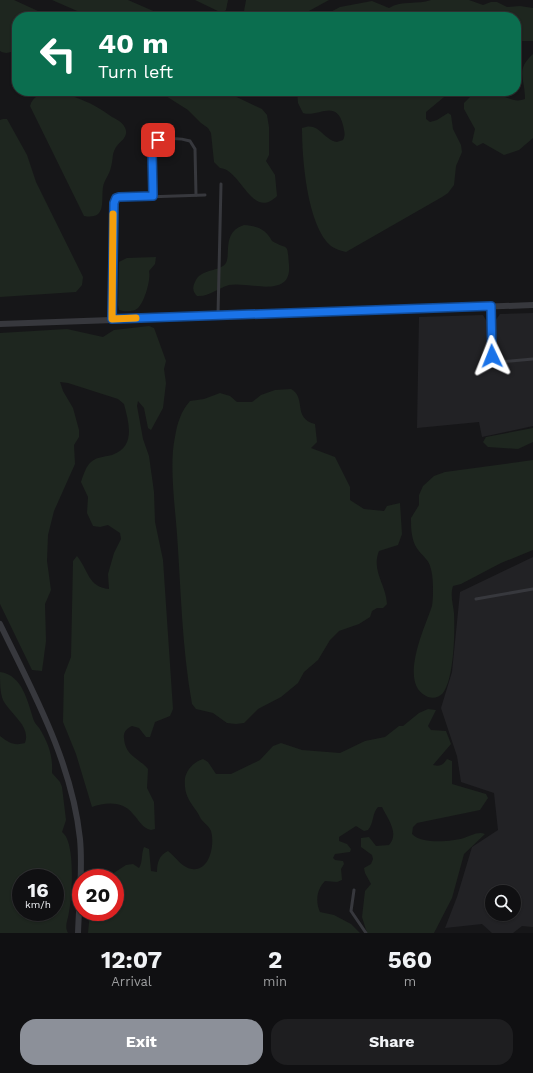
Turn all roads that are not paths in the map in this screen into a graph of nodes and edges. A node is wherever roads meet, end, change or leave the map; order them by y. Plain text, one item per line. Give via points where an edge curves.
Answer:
1 (221, 184) dead end
2 (196, 195) junction
3 (205, 195) dead end
4 (153, 196) junction
5 (533, 305) edge
6 (491, 306) junction
7 (218, 315) junction
8 (112, 319) junction
9 (0, 324) edge
10 (533, 360) edge
11 (533, 589) edge
12 (476, 599) dead end
13 (0, 624) edge
14 (354, 890) dead end
15 (78, 933) edge
16 (366, 933) edge

1 - 7 lane
2 - 3 lane
2 - 4 lane
2 - 4 lane via 195,149 190,141 178,139 158,140 152,145
4 - 8 lane via 119,197 114,200
5 - 6 street
6 - 7 street
6 - 10 lane via 492,356 499,362
7 - 8 street
8 - 9 street
11 - 12 lane
13 - 15 street via 36,696 55,743 74,806 80,855
14 - 16 lane via 351,911

